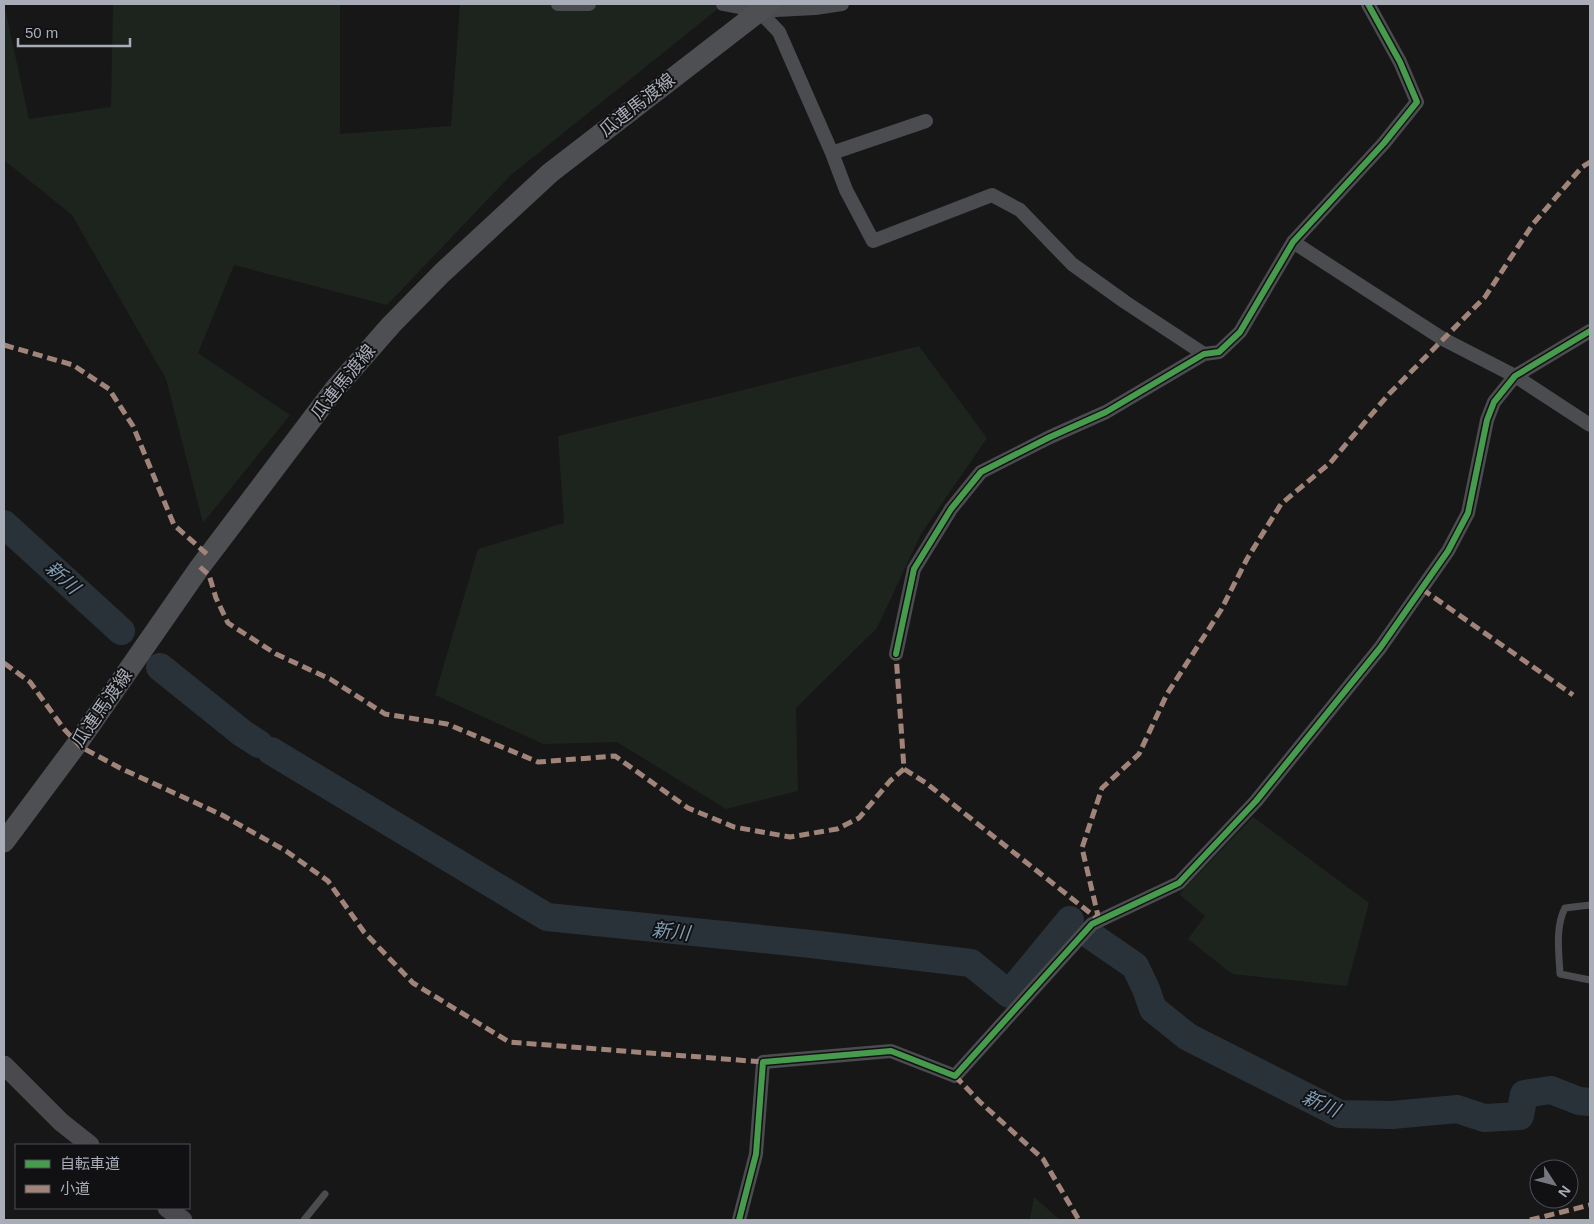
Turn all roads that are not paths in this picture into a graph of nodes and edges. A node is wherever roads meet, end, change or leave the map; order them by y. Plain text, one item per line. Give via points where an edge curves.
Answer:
1 (558, 4) edge
2 (589, 4) edge
3 (723, 4) edge
4 (842, 4) edge
5 (1368, 4) edge
6 (764, 7) edge
7 (926, 121) dead end
8 (832, 153) junction
9 (1293, 242) junction
10 (1590, 331) edge
11 (1204, 354) junction
12 (1515, 376) junction
13 (1590, 425) edge
14 (896, 654) dead end
15 (4, 842) edge
16 (1590, 905) edge
17 (1590, 980) edge
18 (4, 1065) edge
19 (89, 1144) edge
20 (325, 1194) dead end
21 (168, 1209) edge
22 (183, 1220) edge
23 (304, 1220) edge
24 (739, 1220) edge

1 - 2 street
3 - 6 street
4 - 6 street via 815,8
5 - 9 street via 1400,62 1417,102
6 - 8 street via 779,32
6 - 15 main road, 瓜連馬渡線 via 550,173 391,325 334,390 200,567 77,744
7 - 8 street
8 - 11 street via 846,190 874,241 992,195 1020,210 1072,264
9 - 11 street via 1240,332 1219,352
9 - 12 street via 1443,338
10 - 12 street
11 - 14 street via 1106,412 1050,436 981,472 950,509 914,568
12 - 13 street
12 - 24 street via 1494,402 1468,513 1448,551 1380,648 1256,801 1178,883 1092,924 955,1076 892,1050 763,1062 756,1154
16 - 17 lane via 1565,908 1560,918 1559,956 1560,974
18 - 19 main road via 61,1122
20 - 23 lane
21 - 22 main road

